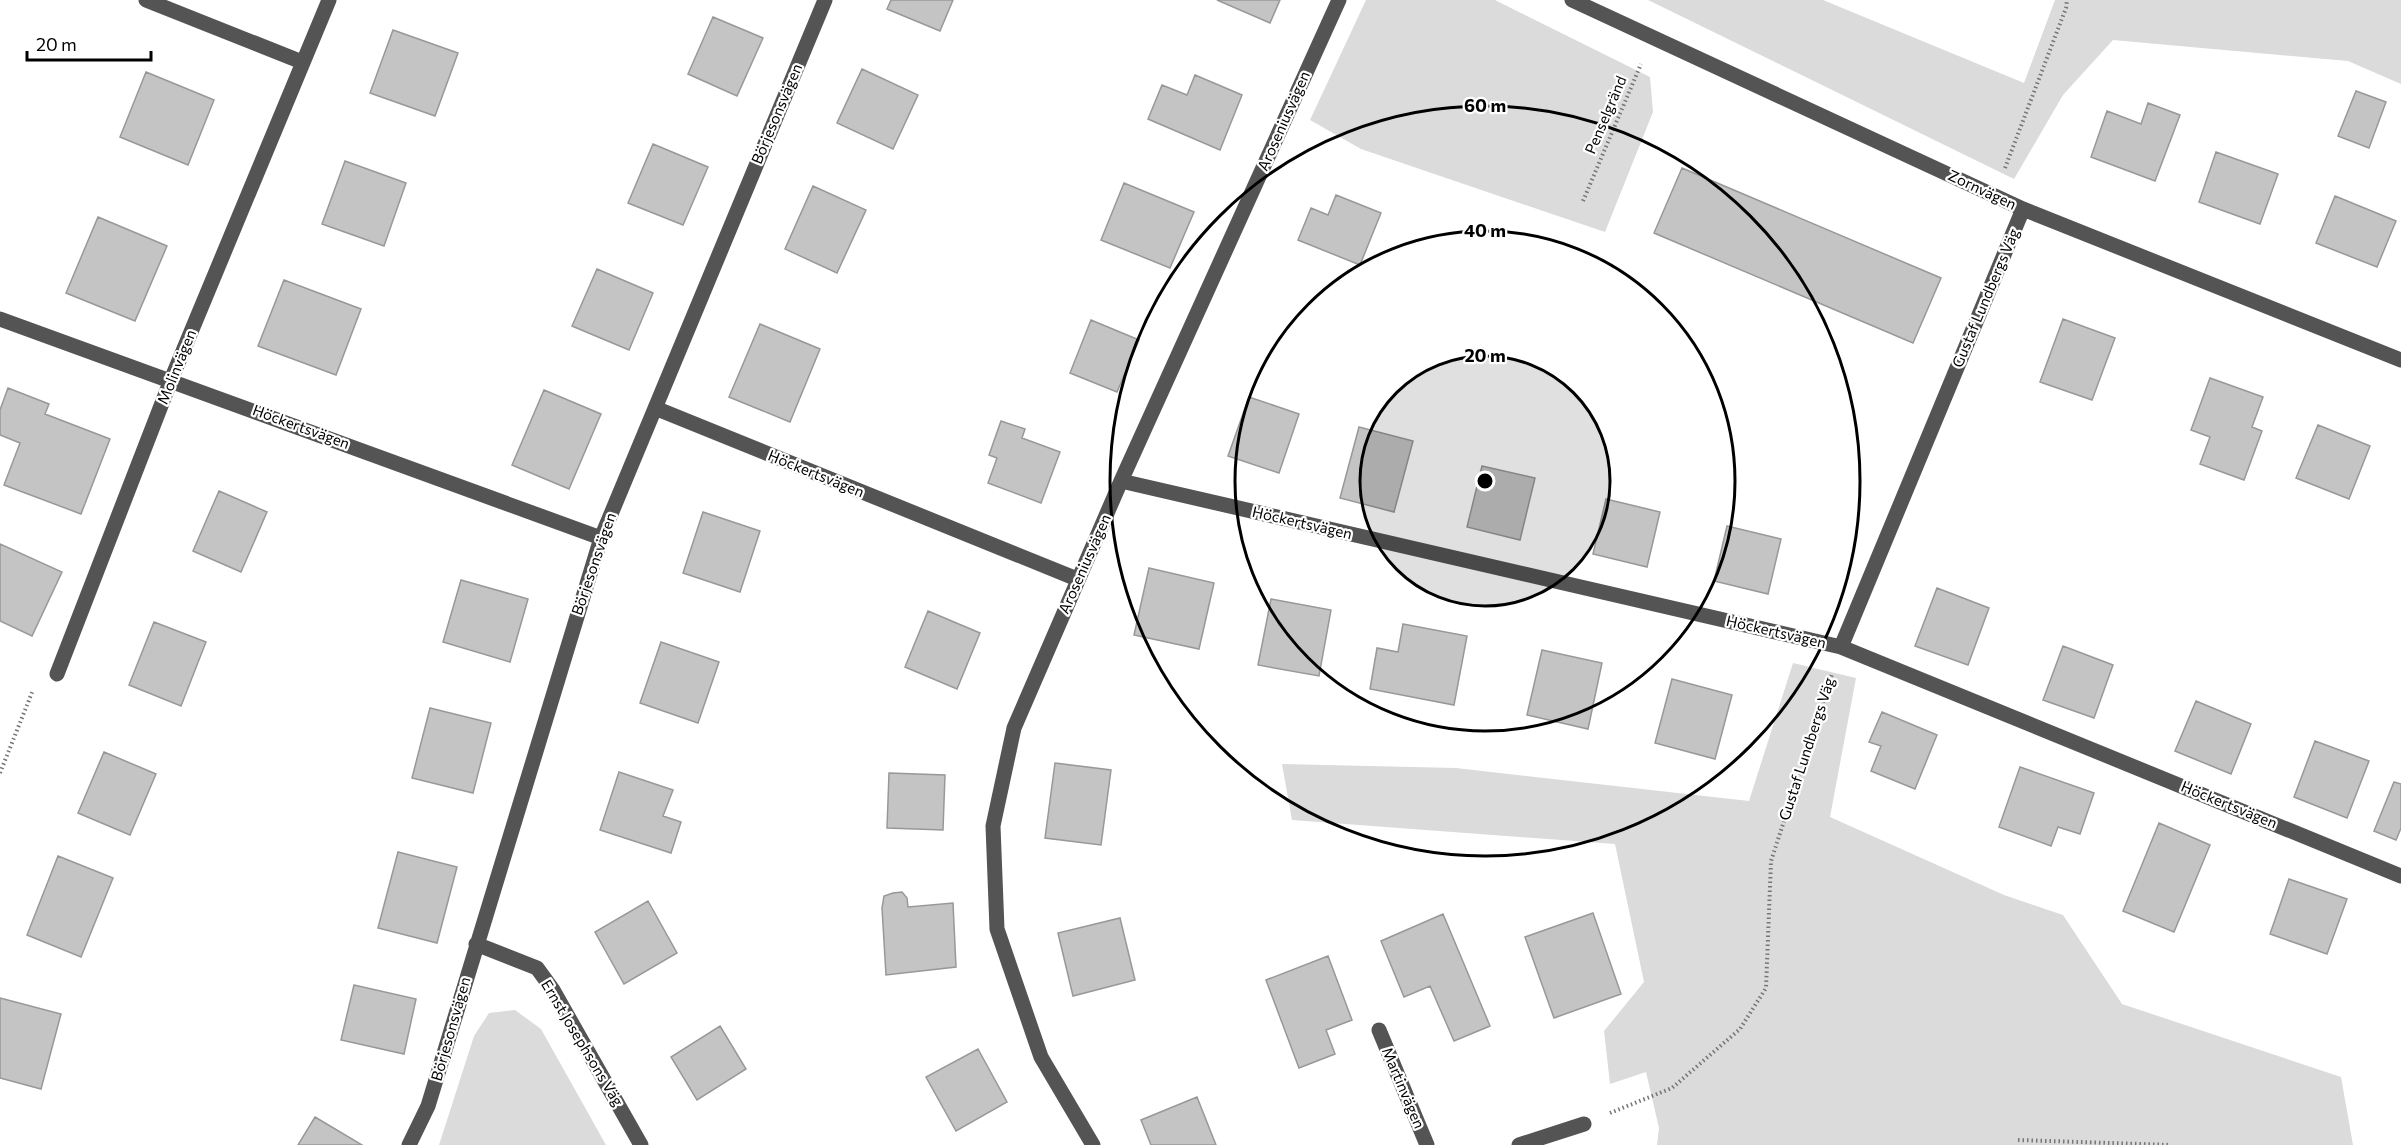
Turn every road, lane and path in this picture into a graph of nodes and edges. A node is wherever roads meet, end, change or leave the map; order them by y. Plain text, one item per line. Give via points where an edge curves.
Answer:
1 (146, 0) edge
2 (329, 0) edge
3 (825, 0) edge
4 (1339, 0) edge
5 (1572, 0) edge
6 (2067, 0) edge
7 (1652, 38) junction
8 (302, 62) junction
9 (1995, 195) junction
10 (1583, 201) dead end
11 (2023, 209) junction
12 (0, 319) edge
13 (2401, 360) edge
14 (171, 380) junction
15 (655, 408) junction
16 (1121, 481) junction
17 (601, 538) junction
18 (1077, 579) junction
19 (1841, 647) junction
20 (57, 674) joint
21 (0, 773) edge
22 (2401, 876) edge
23 (476, 944) junction
24 (1379, 1030) dead end
25 (1584, 1124) joint
26 (2018, 1140) dead end
27 (409, 1145) edge
28 (641, 1145) edge
29 (1093, 1145) edge
30 (1427, 1145) edge
31 (1519, 1145) edge
32 (2171, 1145) edge

1 - 8 street
2 - 8 street, Molinvägen
3 - 15 street, Börjesonsvägen
4 - 16 street, Aroseniusvägen
5 - 7 street, Zornvägen
6 - 9 path
7 - 9 street, Zornvägen
7 - 10 path, Penselgränd
8 - 14 street, Molinvägen
9 - 11 street, Zornvägen
11 - 13 street, Zornvägen
11 - 19 street, Gustaf Lundbergs Väg
12 - 14 street, Höckertsvägen
14 - 17 street, Höckertsvägen
14 - 20 street, Molinvägen
15 - 17 street, Börjesonsvägen
15 - 18 street, Höckertsvägen
16 - 18 street, Aroseniusvägen
16 - 19 street, Höckertsvägen
17 - 23 street, Börjesonsvägen
18 - 29 street, Aroseniusvägen via 1014,728 993,826 997,929 1041,1057
19 - 22 street, Höckertsvägen
19 - 25 path, Gustaf Lundbergs Väg via 1770,861 1766,988 1740,1029 1672,1088
20 - 21 path via 33,689
23 - 27 street, Börjesonsvägen via 428,1106
23 - 28 street, Ernst Josephsons Väg via 537,968
24 - 30 street, Martinvägen
25 - 31 street
26 - 32 path

